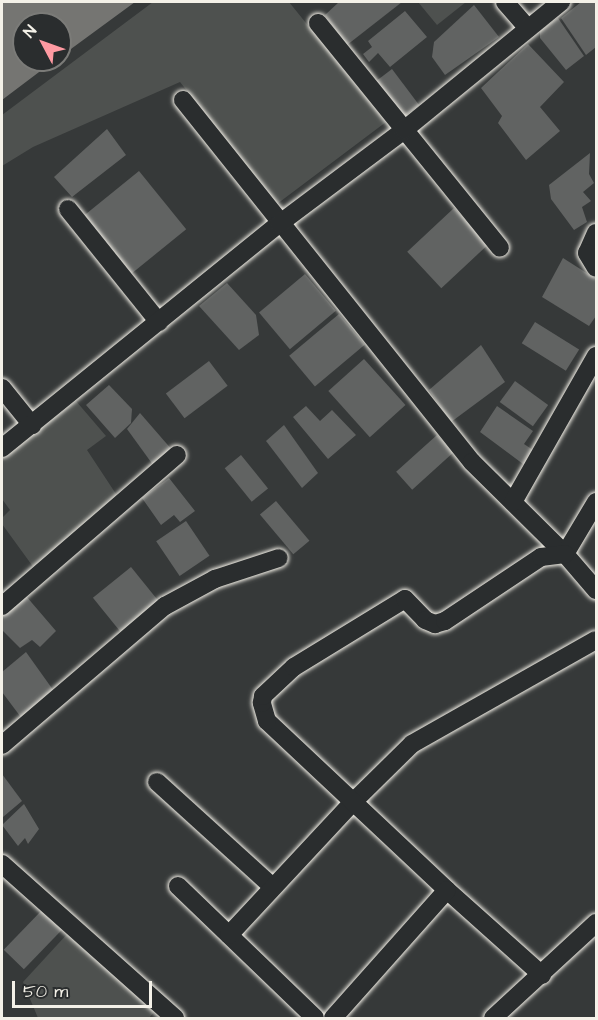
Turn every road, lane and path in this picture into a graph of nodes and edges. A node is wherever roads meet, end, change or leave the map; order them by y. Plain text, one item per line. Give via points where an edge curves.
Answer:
1 (505, 2) edge
2 (561, 2) edge
3 (318, 23) dead end
4 (528, 28) junction
5 (183, 100) dead end
6 (404, 130) junction
7 (68, 209) dead end
8 (279, 224) junction
9 (597, 232) edge
10 (500, 248) dead end
11 (597, 268) edge
12 (159, 322) junction
13 (597, 356) edge
14 (2, 388) edge
15 (32, 425) junction
16 (2, 448) edge
17 (177, 455) dead end
18 (513, 502) junction
19 (597, 502) edge
20 (565, 554) junction
21 (279, 558) dead end
22 (596, 588) edge
23 (2, 606) edge
24 (597, 640) edge
25 (2, 746) edge
26 (157, 783) dead end
27 (354, 801) junction
28 (6, 873) edge
29 (178, 886) dead end
30 (273, 886) junction
31 (447, 890) junction
32 (597, 923) edge
33 (229, 935) junction
34 (542, 975) junction
35 (175, 1018) edge
36 (315, 1018) edge
37 (333, 1018) edge
38 (493, 1018) edge

1 - 4 street
2 - 4 street
3 - 6 street
4 - 6 street
5 - 8 street
6 - 8 street
6 - 10 street
7 - 12 street
8 - 12 street
8 - 18 street via 472,462
9 - 11 street via 587,253
12 - 15 street
13 - 18 street
14 - 15 street
15 - 16 street
17 - 23 street
18 - 20 street
19 - 20 street
20 - 22 street
20 - 27 street via 541,557 435,624 425,620 405,598 294,667 263,696 267,721
21 - 25 street via 215,579 165,606
24 - 27 street via 412,744
26 - 30 street
27 - 30 street
27 - 31 street
28 - 35 street
29 - 33 street
30 - 33 street
31 - 34 street
31 - 37 street
32 - 34 street
33 - 36 street
34 - 38 street

